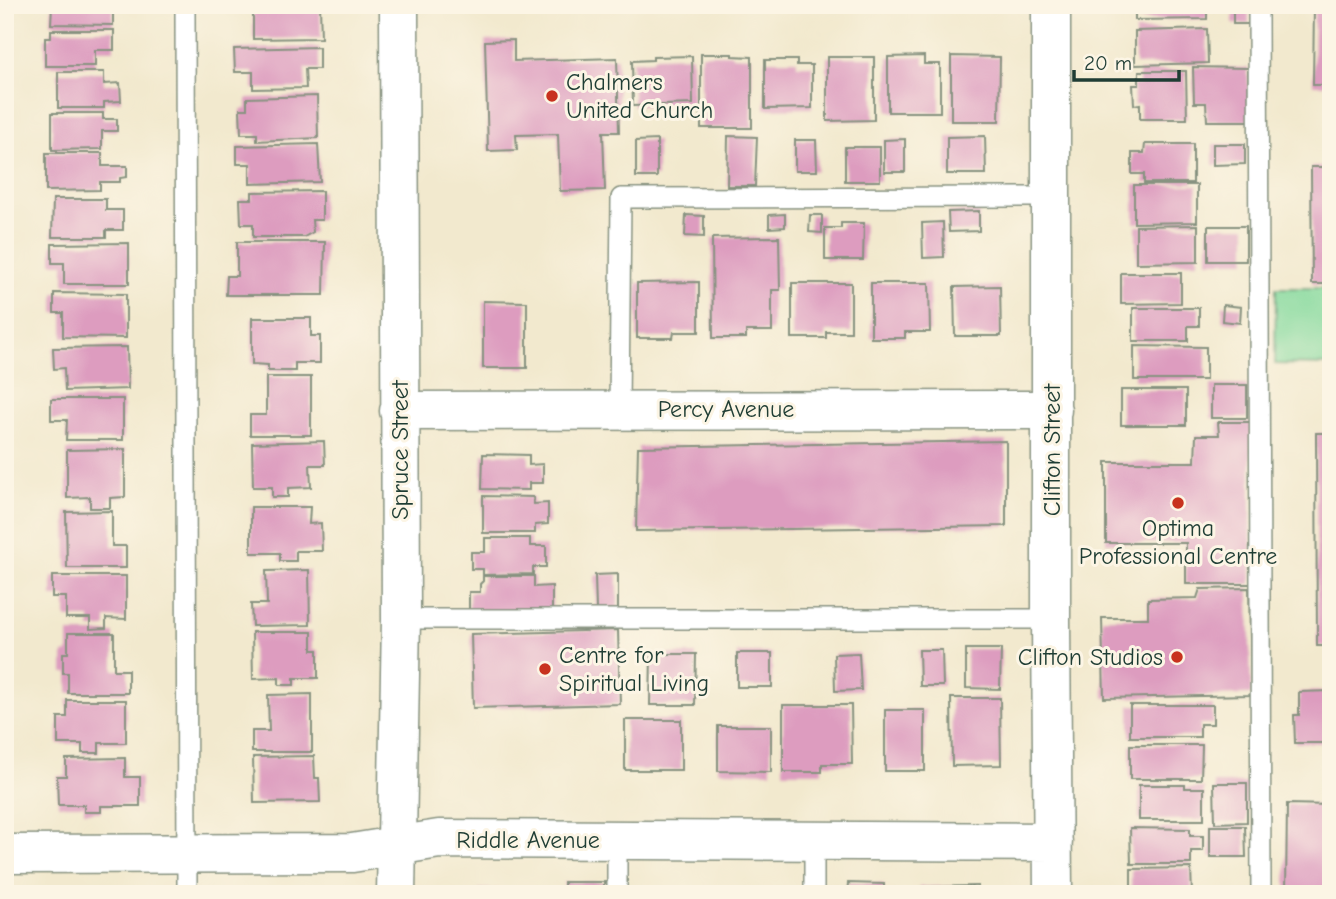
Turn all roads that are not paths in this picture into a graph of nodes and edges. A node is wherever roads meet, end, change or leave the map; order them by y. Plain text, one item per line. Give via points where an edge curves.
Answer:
1 (184, 5) edge
2 (399, 5) edge
3 (1051, 5) edge
4 (1258, 5) edge
5 (1050, 197) junction
6 (619, 410) junction
7 (1052, 410) junction
8 (399, 411) junction
9 (401, 619) junction
10 (1051, 619) junction
11 (617, 841) junction
12 (814, 841) junction
13 (1053, 842) junction
14 (396, 845) junction
15 (5, 854) edge
16 (187, 854) junction
17 (187, 894) edge
18 (396, 894) edge
19 (617, 894) edge
20 (814, 894) edge
21 (1054, 894) edge
22 (1261, 894) edge

1 - 16 lane
2 - 8 street, Spruce Street
3 - 5 street, Clifton Street
4 - 22 lane
5 - 6 lane via 621,198
5 - 7 street, Clifton Street
6 - 7 street, Percy Avenue
6 - 8 street, Percy Avenue
7 - 10 street, Clifton Street
8 - 9 street, Spruce Street
9 - 10 lane
9 - 14 street, Spruce Street
10 - 13 street, Clifton Street
11 - 12 street, Riddle Avenue
11 - 14 street, Riddle Avenue via 439,839
11 - 19 lane
12 - 13 street, Riddle Avenue
12 - 20 lane
13 - 21 street, Clifton Street
14 - 16 street, Riddle Avenue via 352,853
14 - 18 street, Spruce Street
15 - 16 street, Riddle Avenue
16 - 17 lane

